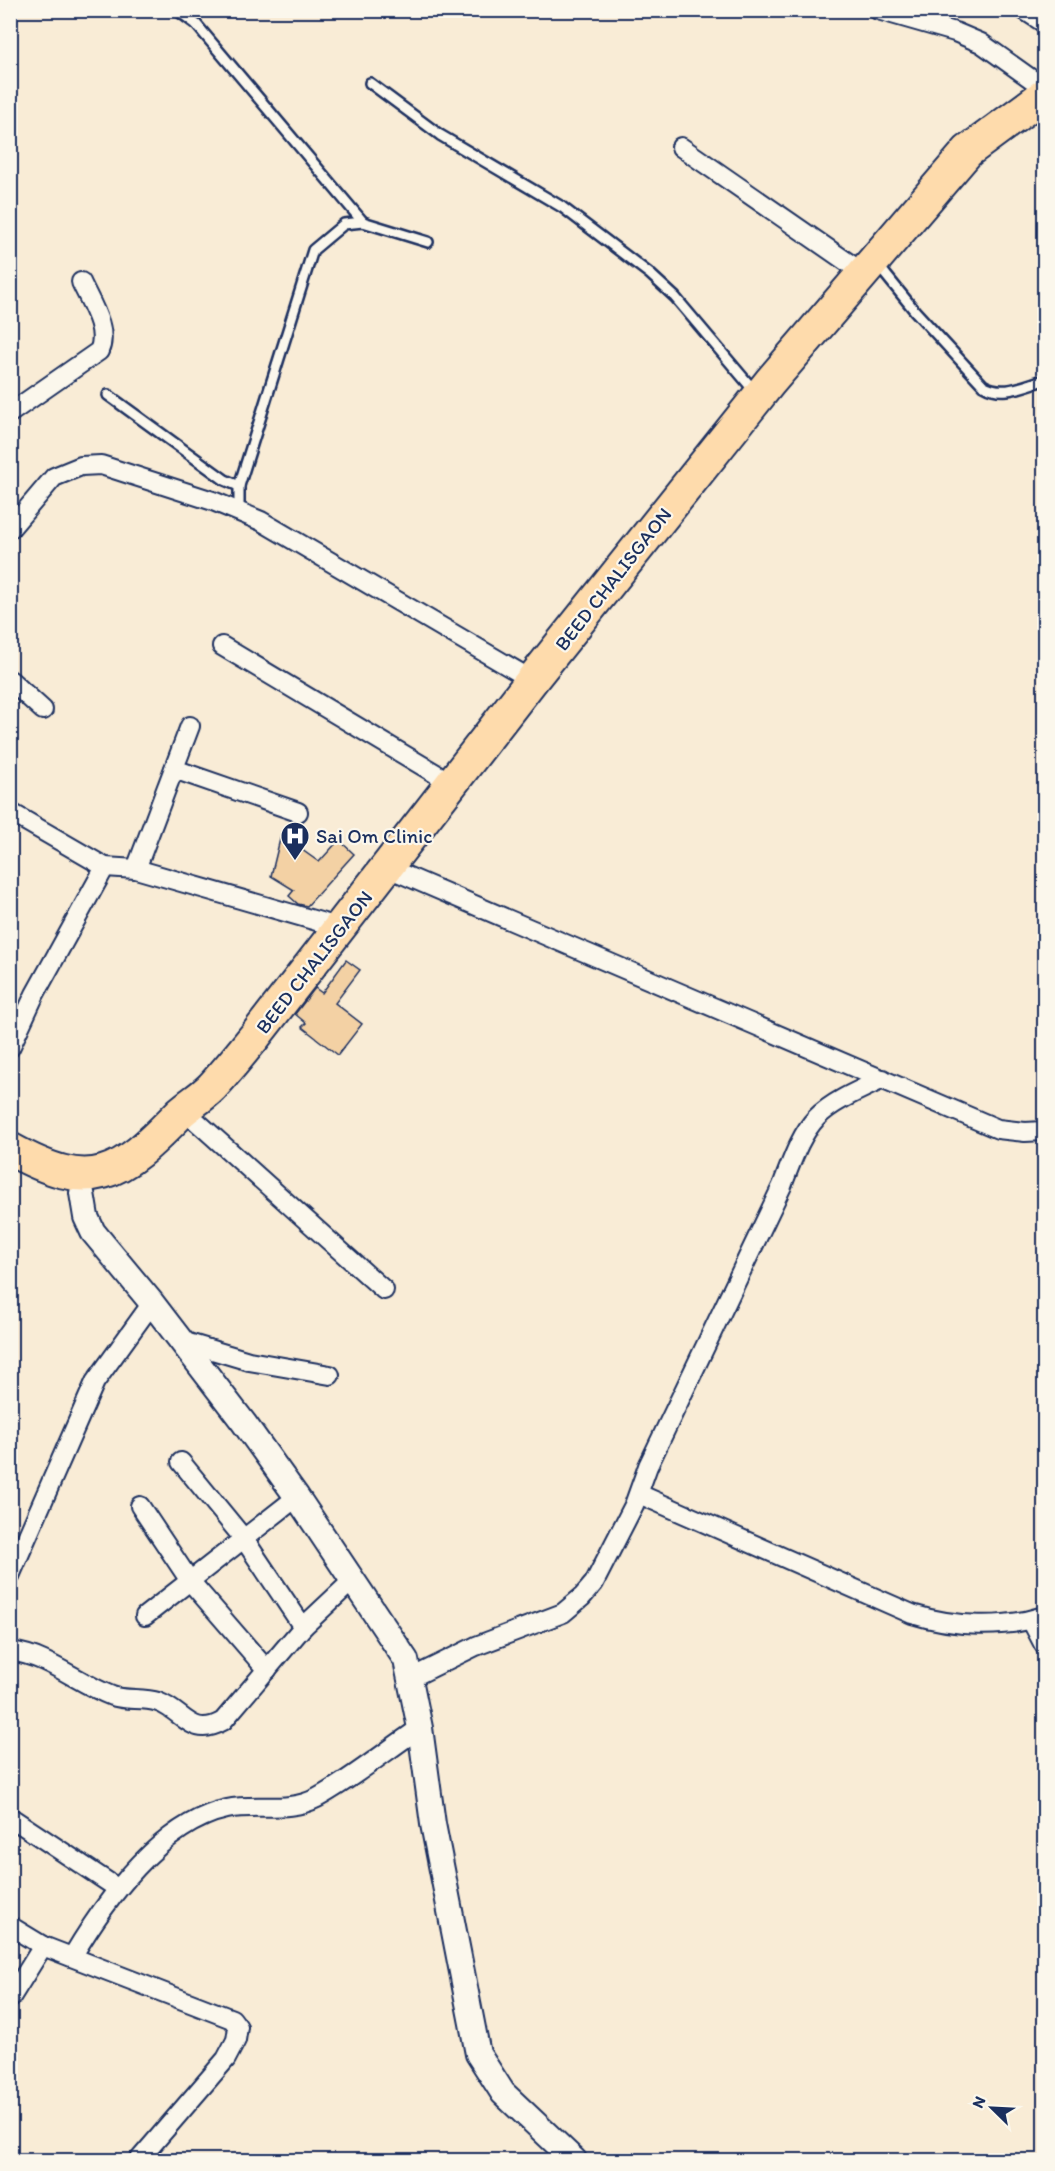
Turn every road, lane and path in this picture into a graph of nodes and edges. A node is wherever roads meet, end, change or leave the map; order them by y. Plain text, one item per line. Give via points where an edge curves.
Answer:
1 (177, 10) edge
2 (878, 10) edge
3 (1024, 10) edge
4 (1044, 23) edge
5 (370, 83) dead end
6 (1044, 88) edge
7 (1044, 95) edge
8 (681, 147) dead end
9 (363, 222) junction
10 (428, 242) dead end
11 (869, 267) junction
12 (81, 282) dead end
13 (1044, 380) edge
14 (108, 395) dead end
15 (758, 396) junction
16 (10, 412) edge
17 (239, 486) junction
18 (239, 512) junction
19 (10, 529) edge
20 (222, 646) dead end
21 (10, 680) edge
22 (532, 680) junction
23 (43, 710) dead end
24 (190, 726) dead end
25 (174, 769) junction
26 (453, 784) junction
27 (10, 812) edge
28 (298, 812) dead end
29 (105, 867) junction
30 (388, 868) junction
31 (136, 869) junction
32 (341, 928) junction
33 (10, 1048) edge
34 (883, 1079) junction
35 (210, 1089) junction
36 (195, 1120) junction
37 (1044, 1131) edge
38 (1025, 1132) junction
39 (1044, 1142) edge
40 (10, 1149) edge
41 (10, 1168) edge
42 (82, 1193) junction
43 (384, 1290) dead end
44 (152, 1303) junction
45 (182, 1341) junction
46 (330, 1375) dead end
47 (181, 1461) dead end
48 (639, 1494) junction
49 (297, 1497) junction
50 (140, 1506) dead end
51 (244, 1539) junction
52 (10, 1576) edge
53 (353, 1580) junction
54 (190, 1581) junction
55 (145, 1616) dead end
56 (1037, 1618) edge
57 (303, 1627) junction
58 (1044, 1645) edge
59 (10, 1651) edge
60 (267, 1670) junction
61 (411, 1678) junction
62 (420, 1728) junction
63 (10, 1817) edge
64 (117, 1888) junction
65 (10, 1926) edge
66 (43, 1946) junction
67 (72, 1957) junction
68 (10, 1999) edge
69 (139, 2160) edge
70 (574, 2160) edge

1 - 9 lane via 196,24
2 - 6 street via 955,32 981,44
3 - 4 street
5 - 15 lane via 440,135 562,207 650,274 675,297
7 - 11 highway, BEED CHALISGAON via 968,152
8 - 11 street
9 - 10 lane
9 - 17 lane via 344,224 313,250
11 - 13 lane via 983,385 1004,392
11 - 15 highway, BEED CHALISGAON
12 - 16 street via 102,330 99,351
14 - 17 lane via 225,480
15 - 22 highway, BEED CHALISGAON
17 - 18 lane
18 - 19 street via 101,465 81,466 54,477
18 - 22 street via 261,521
20 - 26 street
21 - 23 street
22 - 26 highway, BEED CHALISGAON
24 - 25 street
25 - 28 street
25 - 31 street
26 - 30 highway, BEED CHALISGAON
27 - 29 street
29 - 31 street
29 - 33 street
30 - 32 highway, BEED CHALISGAON
30 - 34 street
31 - 32 street
32 - 35 highway, BEED CHALISGAON
34 - 38 street via 998,1128
34 - 48 street via 831,1104 814,1119 798,1143 782,1186 648,1466
35 - 36 highway, BEED CHALISGAON
35 - 40 highway, BEED CHALISGAON via 130,1161 102,1173 63,1172
36 - 42 highway, BEED CHALISGAON via 165,1154 136,1177 111,1190
36 - 43 street
37 - 38 street
38 - 39 street
41 - 42 highway, BEED CHALISGAON via 42,1183
42 - 44 street via 93,1232
44 - 45 street
44 - 52 street via 96,1382
45 - 46 street via 258,1364
45 - 49 street
47 - 51 street
48 - 56 street via 935,1622 979,1625
48 - 61 street via 594,1583 563,1613 476,1646
49 - 51 street
49 - 53 street
50 - 54 street
51 - 54 street
51 - 57 street
53 - 57 street
53 - 61 street via 406,1660
54 - 55 street
54 - 60 street
56 - 58 street
57 - 60 street
59 - 60 street via 34,1655 111,1695 157,1702 202,1728 212,1728 223,1721
61 - 62 street
62 - 64 street via 317,1798 282,1808 229,1808 210,1814 184,1828
62 - 70 street via 433,1824 478,2054 503,2093
63 - 64 street
64 - 67 street
65 - 66 street
66 - 67 street
66 - 68 street
67 - 69 street via 232,2019 238,2027 226,2059

